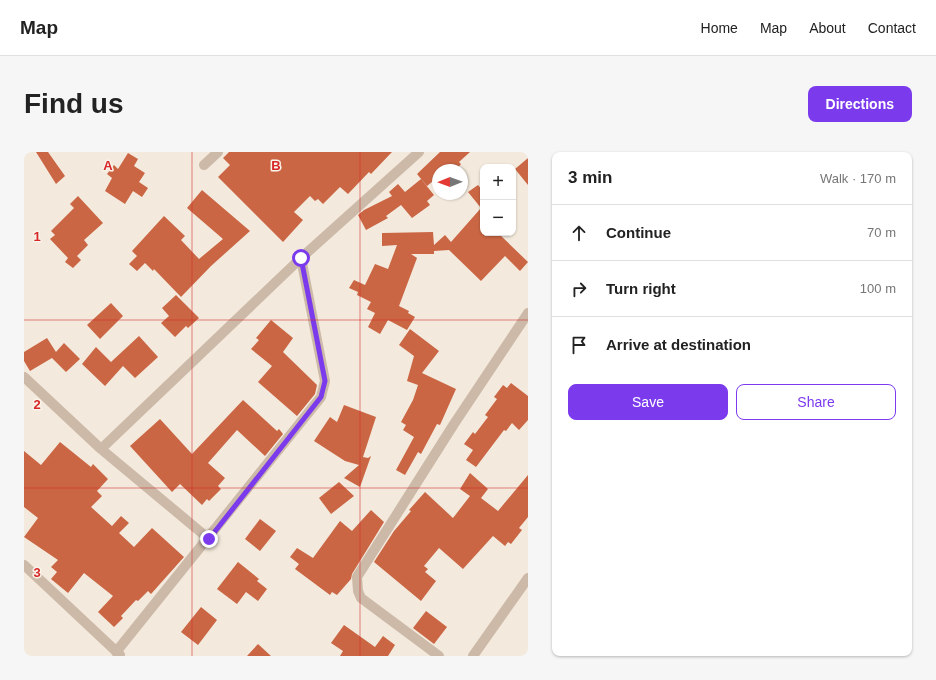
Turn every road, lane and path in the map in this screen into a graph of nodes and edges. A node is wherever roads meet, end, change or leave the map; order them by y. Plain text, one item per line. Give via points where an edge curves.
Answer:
1 (218, 152) edge
2 (420, 152) edge
3 (204, 165) dead end
4 (301, 258) junction
5 (528, 313) edge
6 (24, 378) edge
7 (101, 449) junction
8 (209, 539) junction
9 (24, 565) edge
10 (528, 578) edge
11 (119, 654) edge
12 (439, 656) edge
13 (474, 656) edge

1 - 3 street
2 - 4 street
4 - 7 street
4 - 8 street via 325,381 321,397
5 - 12 street via 357,577 361,598
6 - 7 street
7 - 8 street
8 - 11 street
9 - 11 street
10 - 13 street

